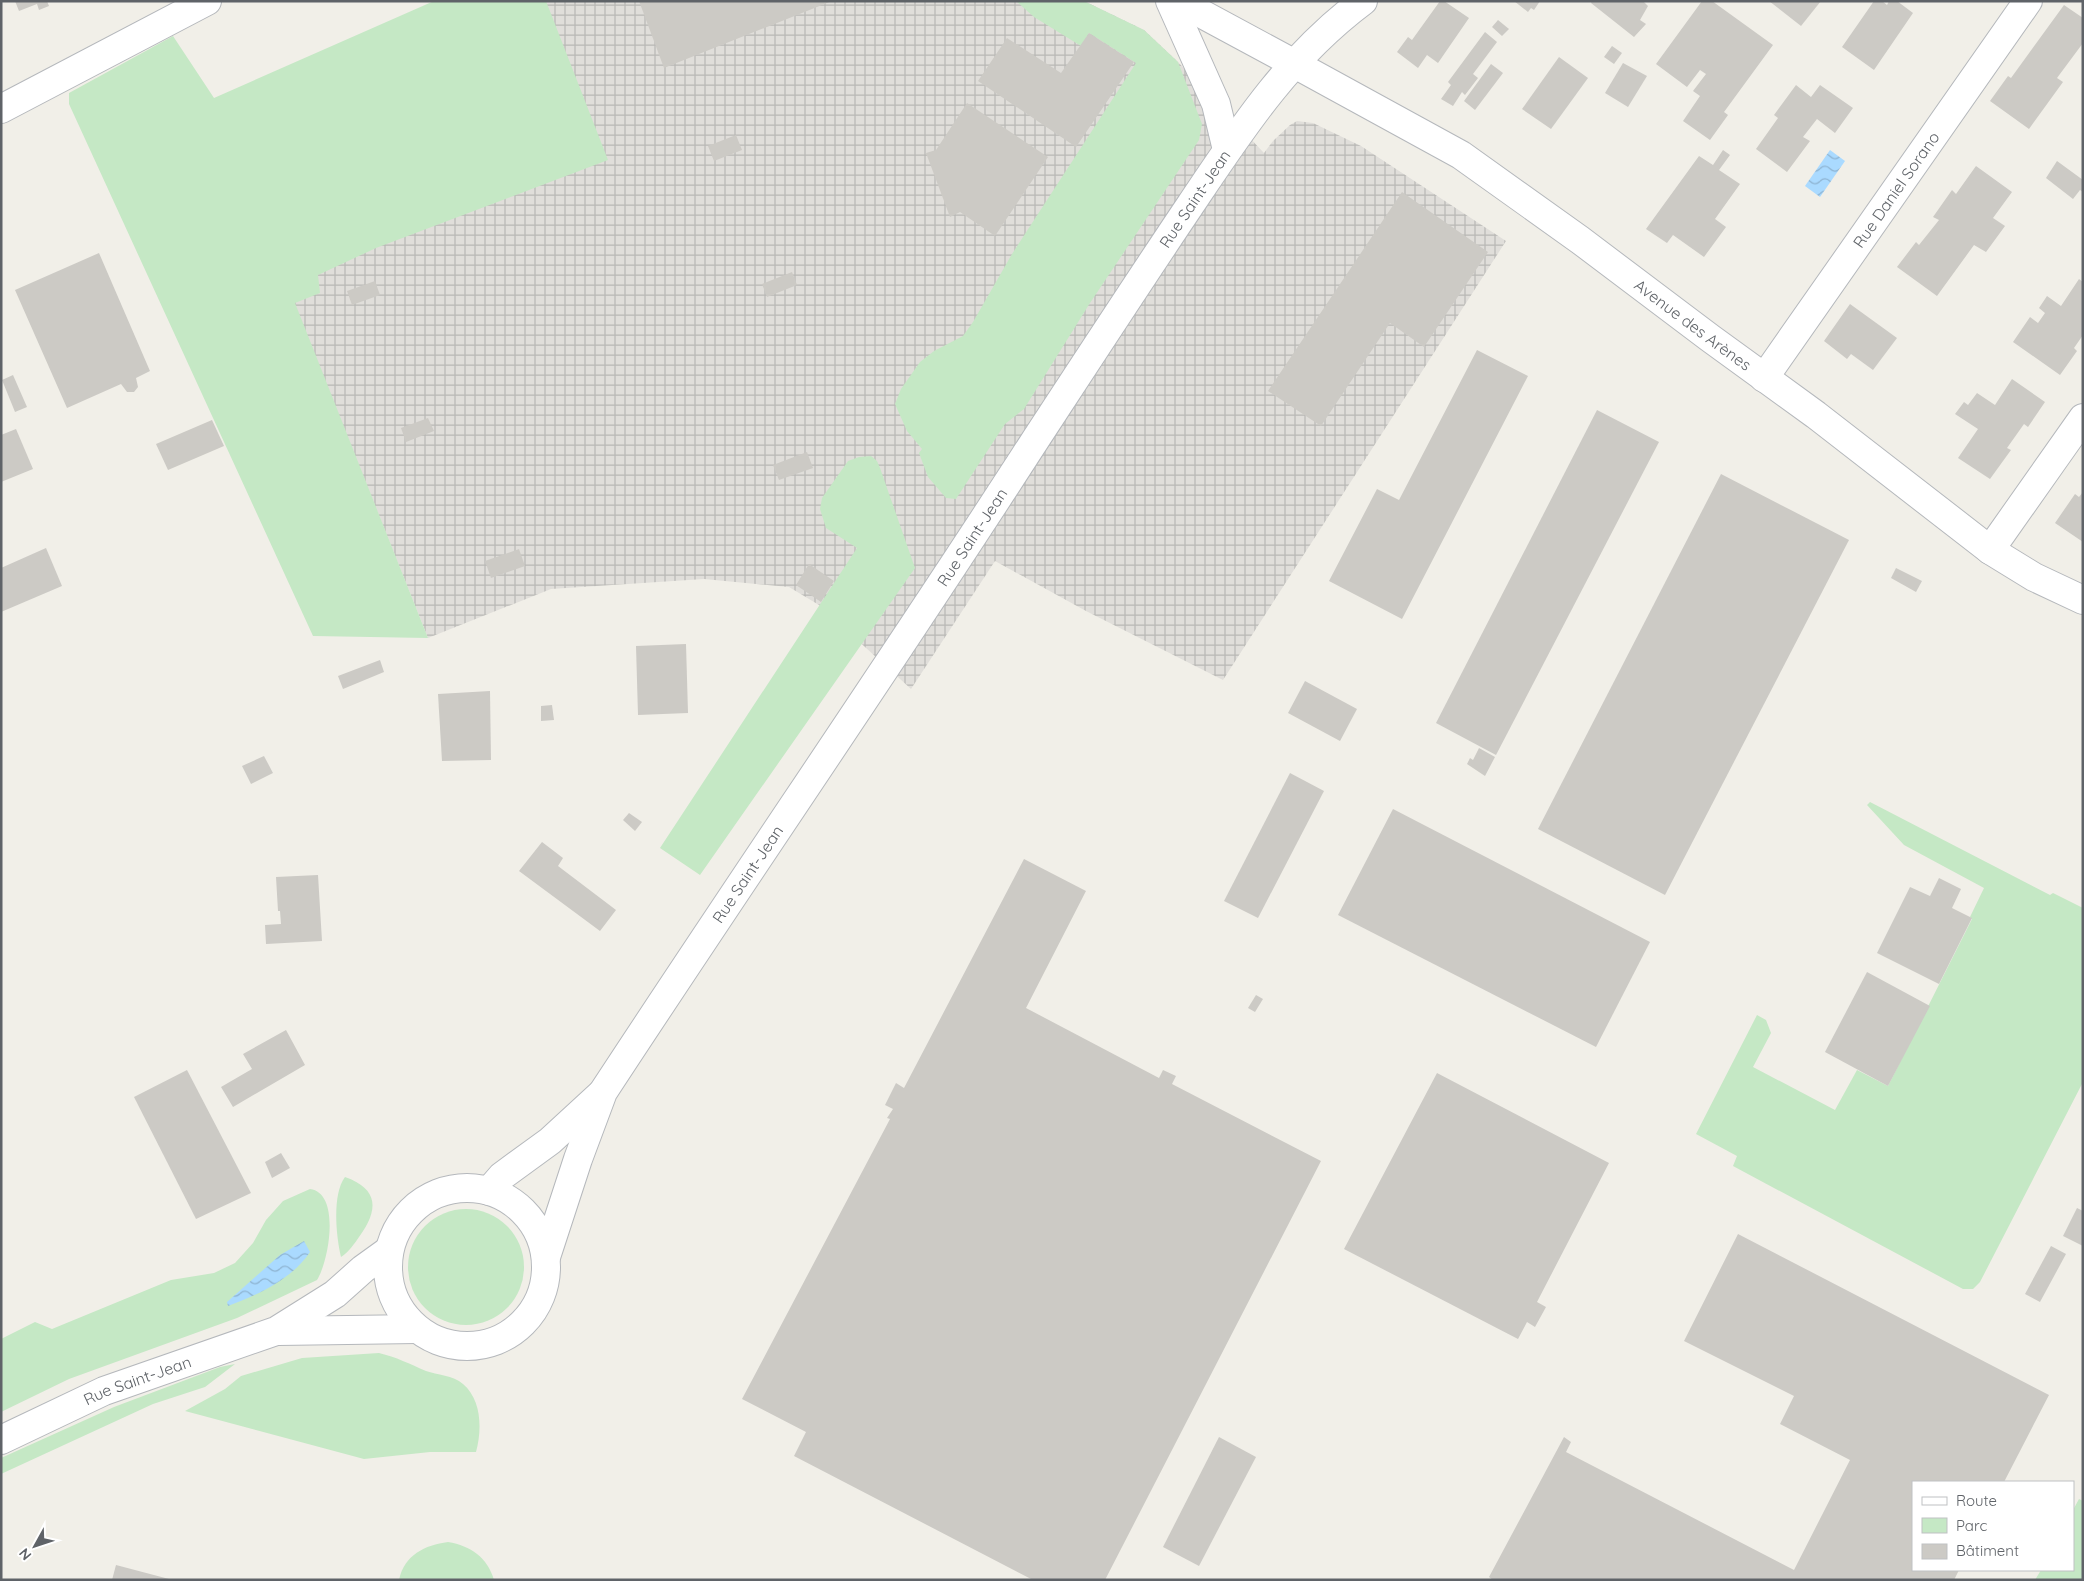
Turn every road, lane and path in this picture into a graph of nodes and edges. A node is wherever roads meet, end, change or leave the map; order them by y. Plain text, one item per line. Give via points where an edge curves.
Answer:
1 (207, 1) edge
2 (1170, 1) edge
3 (1178, 1) edge
4 (1363, 1) edge
5 (2028, 1) edge
6 (1293, 63) junction
7 (1, 109) edge
8 (1227, 150) junction
9 (1764, 378) junction
10 (2083, 418) edge
11 (1990, 550) junction
12 (2083, 600) edge
13 (603, 1092) junction
14 (489, 1191) junction
15 (388, 1251) junction
16 (546, 1257) junction
17 (417, 1329) junction
18 (276, 1331) junction
19 (1, 1440) edge

1 - 7 street
2 - 8 street via 1216,104
3 - 6 street, Avenue des Arènes
4 - 6 street, Rue Saint-Jean via 1325,31
5 - 9 street, Rue Daniel Sorano
6 - 8 street, Rue Saint-Jean
6 - 9 street, Avenue des Arènes via 1461,155
8 - 13 street, Rue Saint-Jean
9 - 11 street, Avenue des Arènes
10 - 11 street
11 - 12 street, Avenue des Arènes via 2034,577
13 - 14 street, Rue Saint-Jean via 550,1141 502,1176
13 - 16 street, Rue Saint-Jean
14 - 15 street via 464,1188 439,1192 417,1205 399,1225
14 - 16 street via 516,1206 536,1228
15 - 17 street via 387,1273 392,1294 402,1313
15 - 18 street, Rue Saint-Jean via 335,1294
16 - 17 street via 545,1279 539,1300 528,1318 512,1333 492,1342 453,1346 434,1340
17 - 18 street, Rue Saint-Jean
18 - 19 street, Rue Saint-Jean via 104,1391

